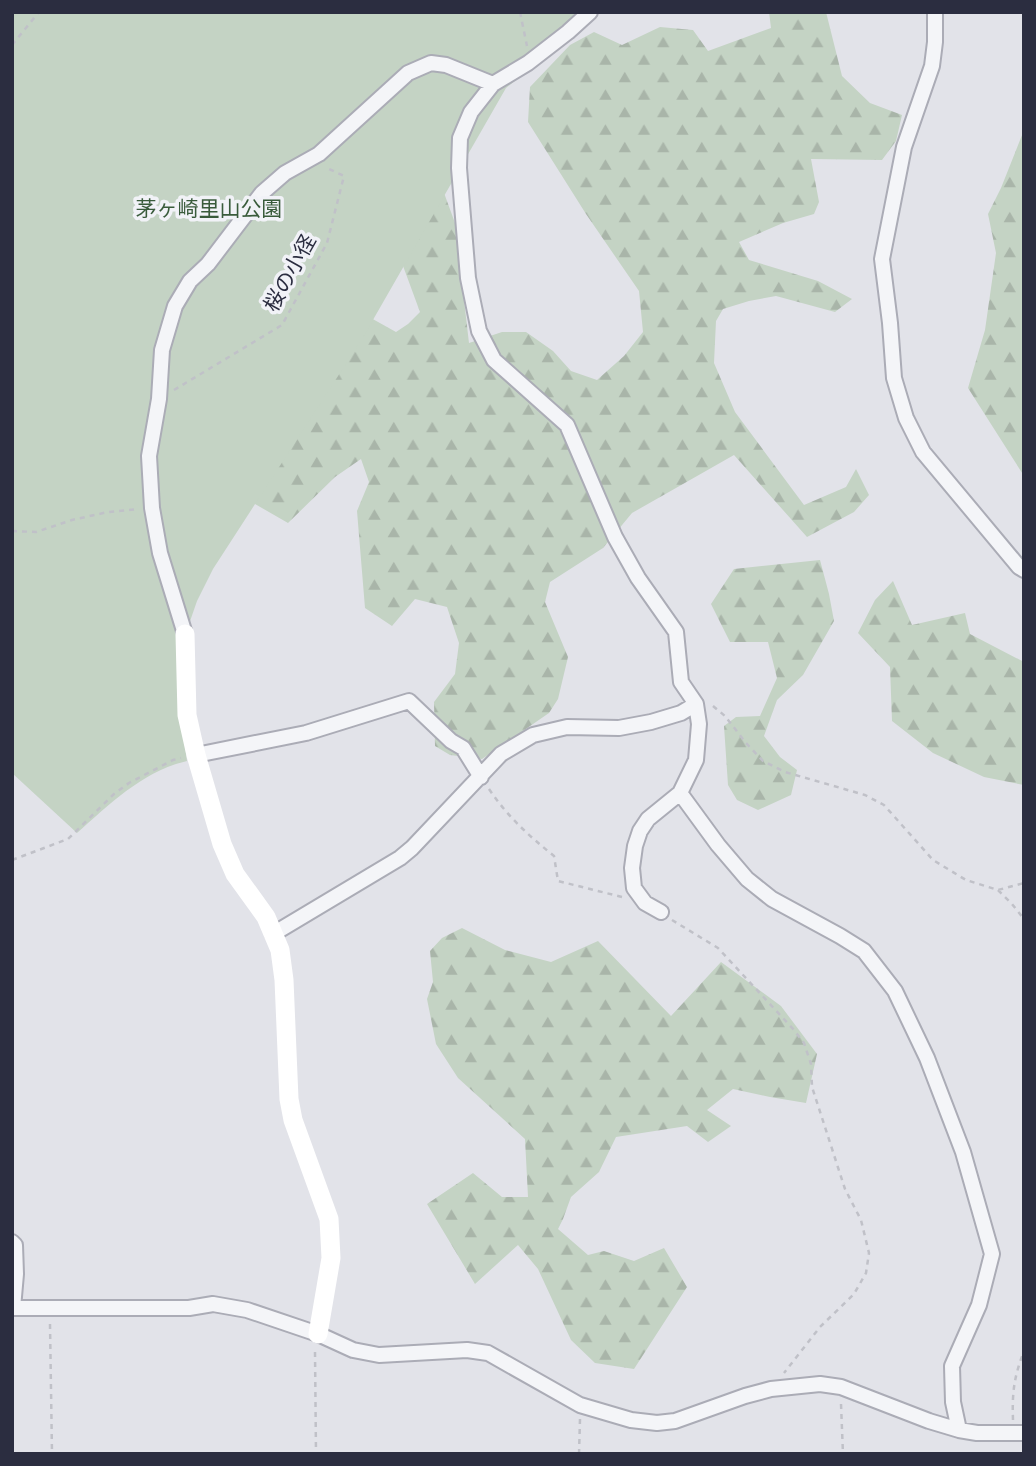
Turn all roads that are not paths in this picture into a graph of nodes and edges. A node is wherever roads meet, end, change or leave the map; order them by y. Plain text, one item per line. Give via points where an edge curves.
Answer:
1 (590, 12) edge
2 (935, 12) edge
3 (493, 84) junction
4 (1024, 570) edge
5 (185, 634) joint
6 (696, 704) junction
7 (196, 755) junction
8 (481, 777) junction
9 (680, 793) junction
10 (661, 912) road end
11 (273, 934) junction
12 (12, 1242) edge
13 (13, 1308) edge
14 (318, 1334) junction
15 (958, 1430) junction
16 (1018, 1433) edge

1 - 3 street via 528,63
2 - 4 street via 932,66 904,147 882,258 894,378 923,452
3 - 5 street via 431,63 408,73 310,159 262,193 175,306 162,350 149,456 160,553
3 - 6 street via 471,112 460,138 468,278 479,331 494,360 568,425 615,537 677,632 681,682
5 - 7 street via 187,715
6 - 8 street via 651,722 619,728 567,727 534,735 501,754
6 - 9 street via 696,760
7 - 8 street via 306,733 409,701 463,748
7 - 11 street via 234,874
8 - 11 street via 400,858
9 - 10 street via 648,819 635,846 635,888 645,903
9 - 15 street via 747,879 772,899 863,951 895,990 926,1058 963,1152 992,1254 979,1305 952,1366
11 - 14 street via 284,980 293,1120 329,1219 331,1258
12 - 13 street via 16,1274
13 - 14 street via 189,1308 214,1304
14 - 15 street via 353,1350 379,1355 488,1353 580,1405 631,1420 675,1421 771,1389 820,1384 841,1387
15 - 16 street

